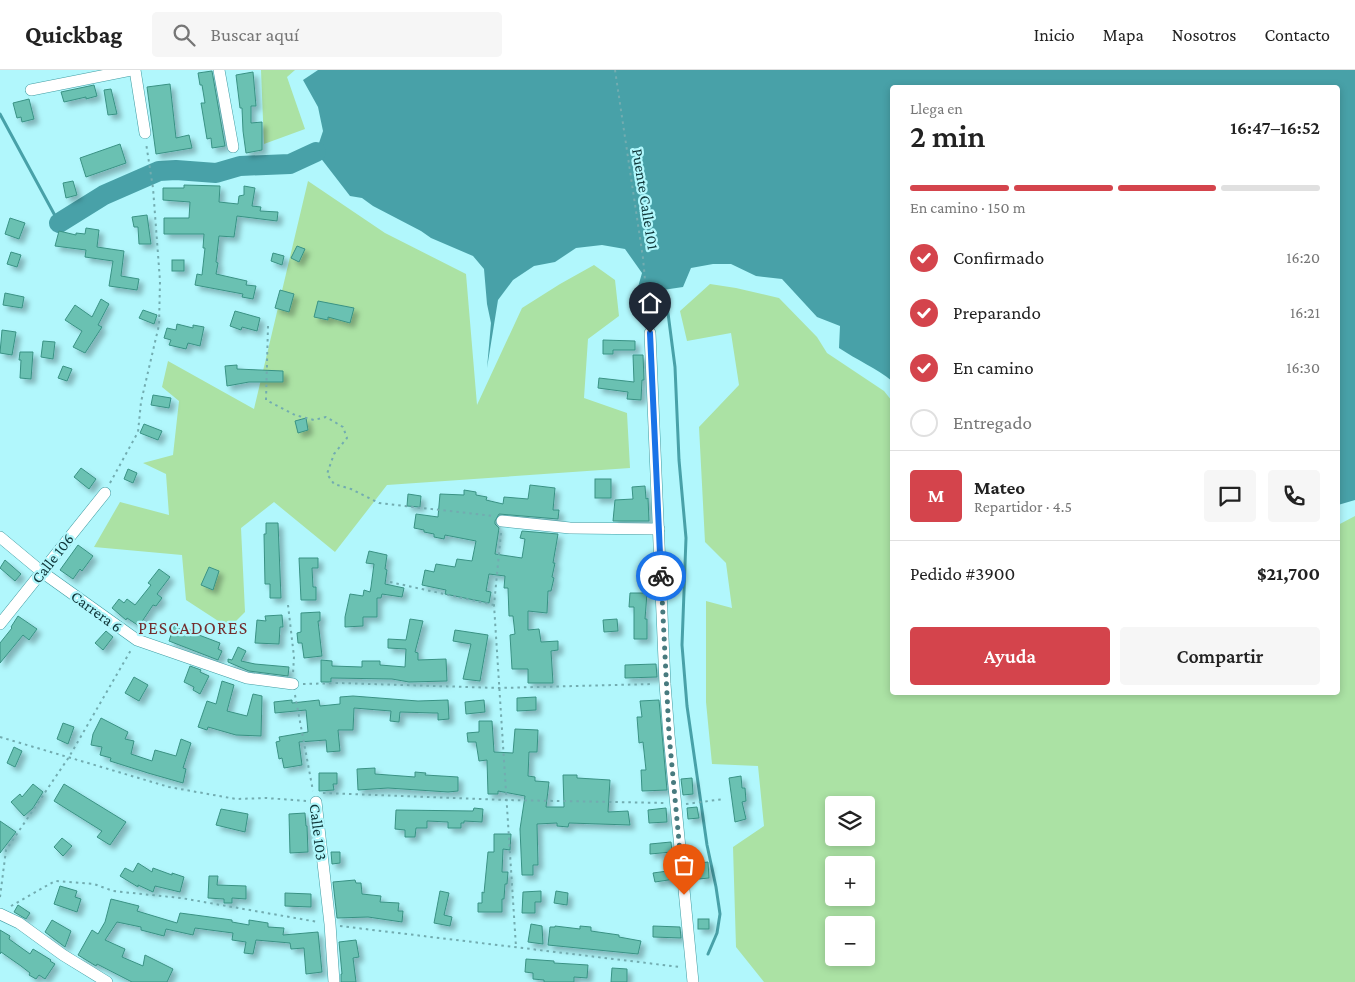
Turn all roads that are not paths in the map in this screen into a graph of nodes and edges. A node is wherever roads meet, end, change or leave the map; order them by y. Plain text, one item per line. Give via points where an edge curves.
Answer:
1 (131, 70) edge
2 (135, 70) edge
3 (219, 70) edge
4 (31, 90) dead end
5 (145, 133) road end
6 (233, 147) dead end
7 (650, 333) road end
8 (105, 492) road end
9 (502, 521) road end
10 (659, 529) junction
11 (0, 537) edge
12 (42, 572) junction
13 (0, 624) edge
14 (293, 684) road end
15 (319, 797) road end
16 (0, 914) edge
17 (107, 982) edge
18 (334, 982) edge
19 (693, 982) edge

1 - 4 street
2 - 5 street
3 - 6 street
7 - 10 street
8 - 12 street, Calle 106
9 - 10 street via 570,528
10 - 19 street via 665,684
11 - 12 street, Carrera 6
12 - 13 street, Calle 106
12 - 14 street, Carrera 6 via 137,640 247,678
15 - 18 street, Calle 103
16 - 17 street via 19,923

